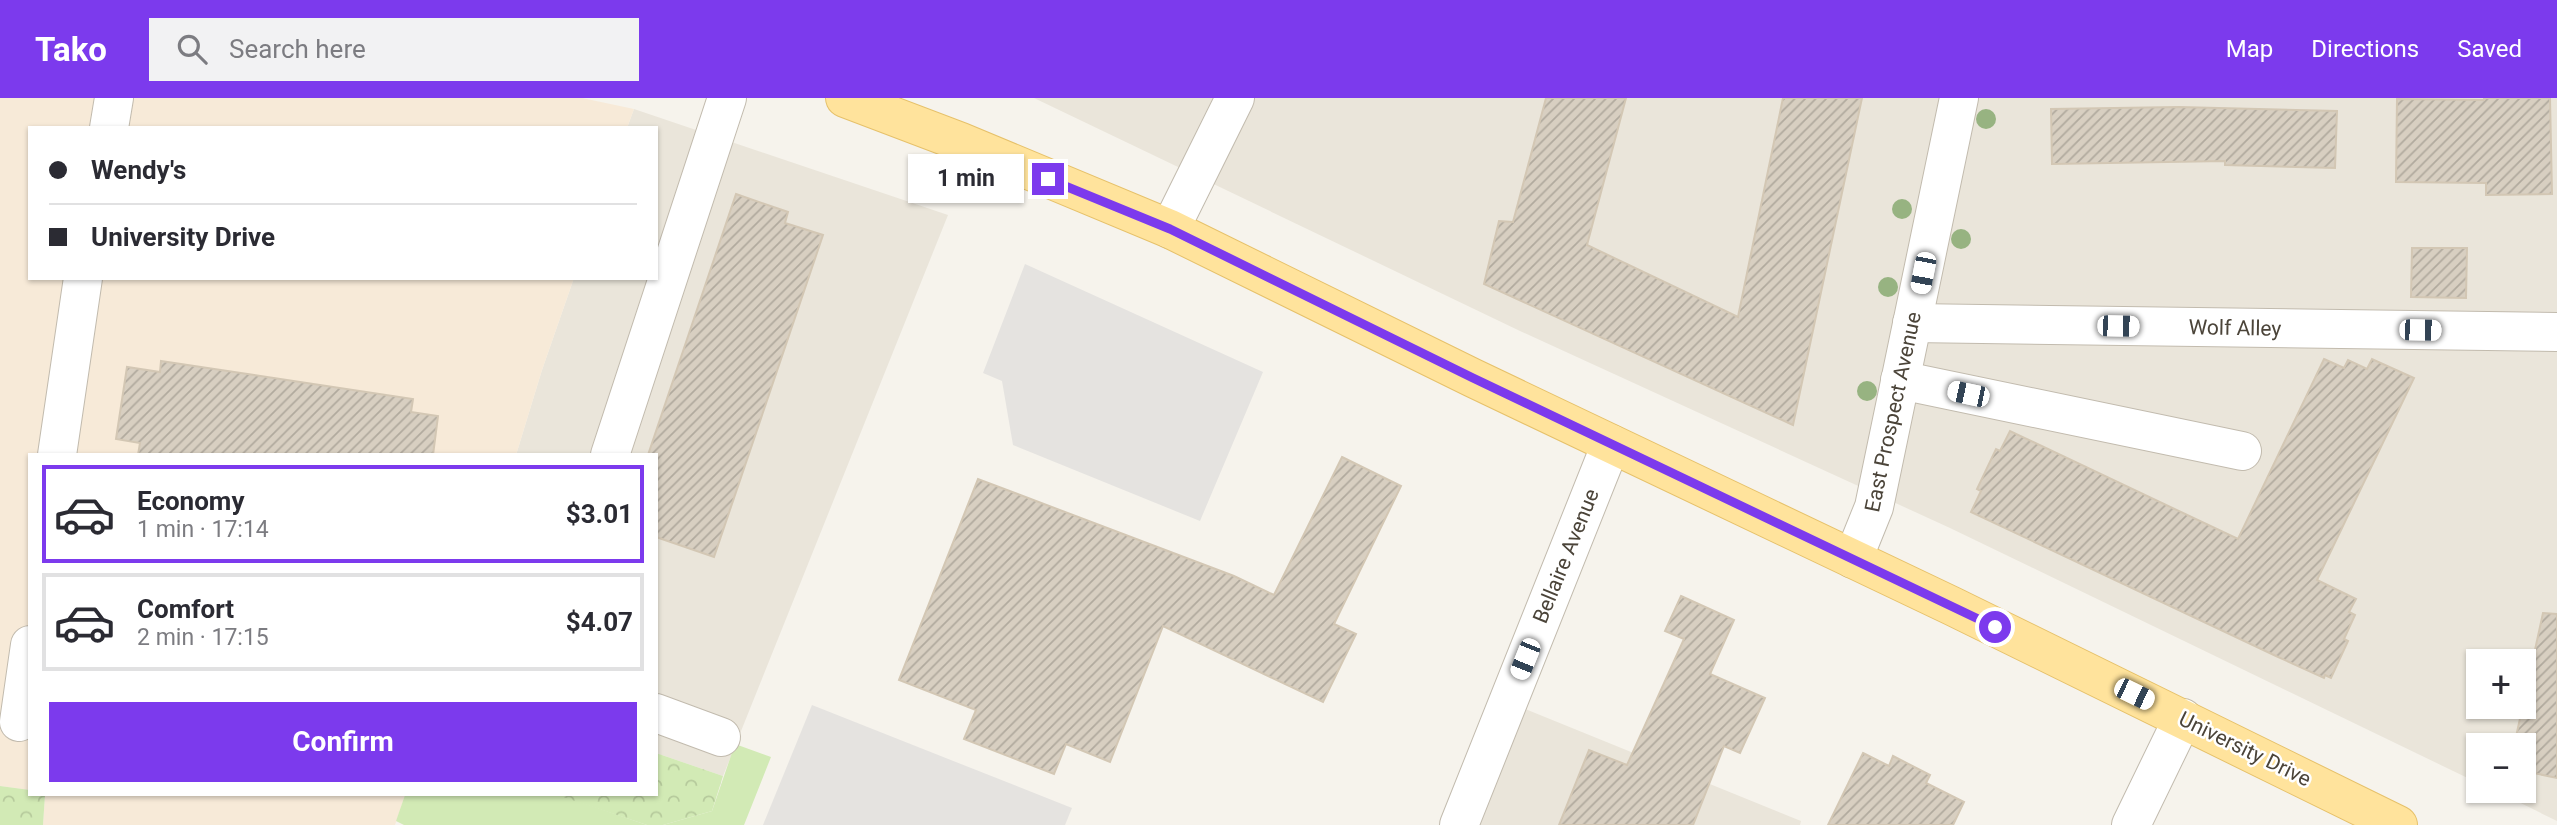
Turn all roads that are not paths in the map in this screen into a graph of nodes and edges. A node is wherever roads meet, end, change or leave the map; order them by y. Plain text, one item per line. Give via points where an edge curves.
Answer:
1 (114, 98) edge
2 (727, 98) edge
3 (845, 98) edge
4 (1236, 98) edge
5 (1959, 98) edge
6 (895, 107) edge
7 (108, 126) edge
8 (1170, 229) junction
9 (83, 280) edge
10 (1912, 323) junction
11 (2557, 332) edge
12 (1900, 380) junction
13 (1611, 444) junction
14 (2242, 450) dead end
15 (57, 453) edge
16 (611, 453) edge
17 (1853, 559) junction
18 (28, 659) edge
19 (658, 713) edge
20 (2183, 718) junction
21 (19, 722) dead end
22 (721, 737) dead end
23 (2399, 823) edge
24 (1459, 825) edge
25 (2131, 825) edge

1 - 7 street
2 - 16 street
3 - 6 main road, University Drive
4 - 8 street
5 - 10 street, East Prospect Avenue
6 - 8 main road, University Drive
8 - 13 main road, University Drive
9 - 15 street
10 - 11 street, Wolf Alley
10 - 12 street, East Prospect Avenue
12 - 14 street
12 - 17 street, East Prospect Avenue via 1874,507
13 - 17 main road, University Drive
13 - 24 street, Bellaire Avenue
17 - 20 main road, University Drive
18 - 21 street
19 - 22 street
20 - 23 main road, University Drive
20 - 25 street

